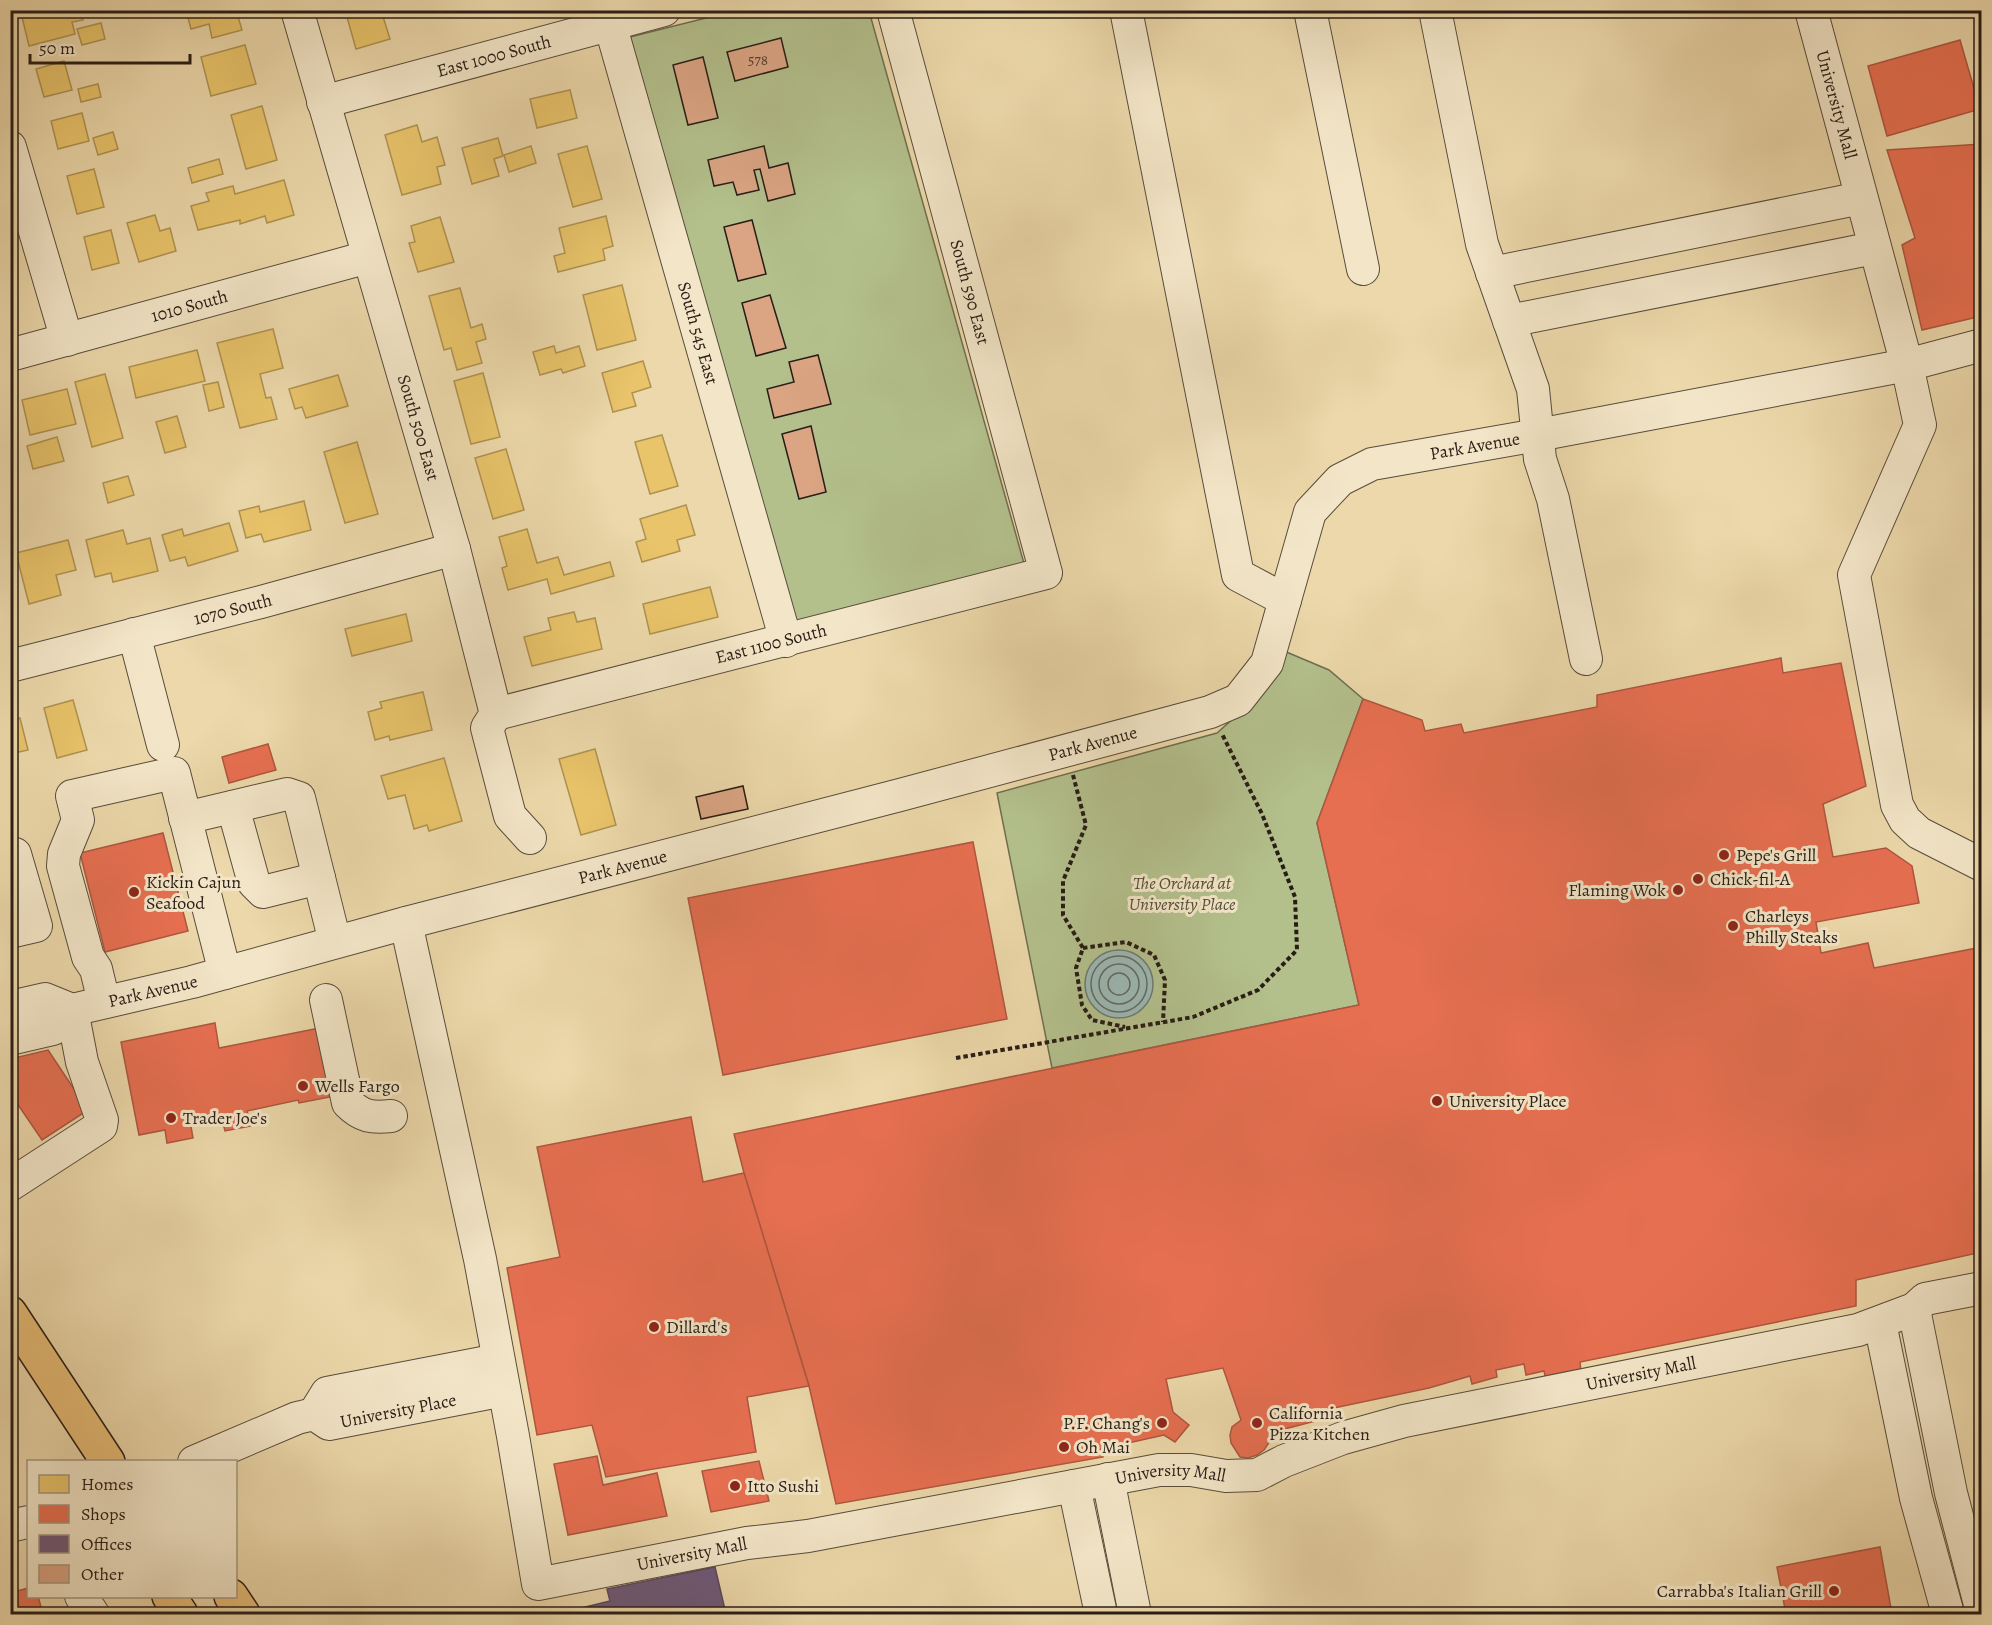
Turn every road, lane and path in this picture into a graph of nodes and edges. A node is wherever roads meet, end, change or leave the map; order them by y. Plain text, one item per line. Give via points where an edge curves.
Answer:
1 (297, 10) edge
2 (664, 10) edge
3 (894, 10) edge
4 (1126, 10) edge
5 (1310, 10) edge
6 (1435, 10) edge
7 (1811, 10) edge
8 (608, 18) edge
9 (323, 102) junction
10 (10, 147) edge
11 (1861, 198) junction
12 (1874, 248) junction
13 (368, 257) junction
14 (1363, 269) dead end
15 (1492, 273) junction
16 (1509, 321) junction
17 (67, 340) junction
18 (1982, 345) edge
19 (10, 356) edge
20 (1906, 365) junction
21 (1538, 435) junction
22 (454, 549) junction
23 (1046, 573) joint
24 (1285, 600) junction
25 (134, 634) junction
26 (786, 641) junction
27 (1586, 659) dead end
28 (10, 666) edge
29 (1210, 712) junction
30 (496, 714) junction
31 (163, 745) dead end
32 (1066, 750) junction
33 (233, 807) junction
34 (185, 818) junction
35 (530, 838) dead end
36 (15, 854) dead end
37 (1982, 865) edge
38 (319, 878) junction
39 (406, 923) junction
40 (10, 932) edge
41 (335, 942) junction
42 (1083, 948) junction
43 (225, 973) junction
44 (326, 1000) dead end
45 (104, 1002) junction
46 (10, 1007) edge
47 (72, 1010) junction
48 (1163, 1022) junction
49 (1129, 1028) junction
50 (10, 1039) edge
51 (956, 1058) dead end
52 (391, 1116) dead end
53 (10, 1185) edge
54 (1982, 1288) edge
55 (1914, 1309) junction
56 (10, 1313) edge
57 (1880, 1323) junction
58 (498, 1360) junction
59 (504, 1390) junction
60 (314, 1414) junction
61 (107, 1460) edge
62 (196, 1460) edge
63 (1108, 1479) junction
64 (1074, 1486) junction
65 (27, 1522) edge
66 (10, 1526) edge
67 (82, 1598) edge
68 (232, 1598) edge
69 (1982, 1612) edge
70 (93, 1614) edge
71 (243, 1614) edge
72 (1101, 1614) edge
73 (1135, 1614) edge
74 (1948, 1614) edge

1 - 9 street, South 500 East
2 - 8 street, East 1000 South
3 - 23 street, South 590 East
4 - 24 street via 1238,575
5 - 14 street
6 - 15 street via 1482,244
7 - 11 street, University Mall
8 - 9 street, East 1000 South
8 - 26 street, South 545 East
9 - 13 street, South 500 East
10 - 17 street
11 - 12 street, University Mall
11 - 15 street
12 - 16 street
12 - 20 street, University Mall
13 - 17 street, 1010 South
13 - 22 street, South 500 East
15 - 16 street
16 - 21 street via 1533,389
17 - 19 street, 1010 South
18 - 20 street, Park Avenue
20 - 21 street, Park Avenue
20 - 37 street, University Mall via 1920,425 1854,575 1898,805 1905,820 1919,833
21 - 24 street, Park Avenue via 1372,464 1340,480 1310,512
21 - 27 street via 1540,459 1553,500
22 - 25 street, 1070 South
22 - 30 street, South 500 East
23 - 26 street, East 1100 South
24 - 29 street, Park Avenue via 1267,663 1238,700
25 - 28 street, 1070 South
25 - 31 street
26 - 30 street, East 1100 South
29 - 32 street, Park Avenue
29 - 48 path via 1262,814 1295,897 1297,950 1258,990 1193,1017
30 - 35 street, South 500 East via 487,728 510,816
32 - 39 street, Park Avenue
32 - 42 path via 1086,825 1063,881 1062,915
33 - 34 street
33 - 38 street via 254,884 263,892
33 - 38 street via 287,794 299,798
34 - 43 street
34 - 45 street via 174,773 72,796 78,820 63,866
36 - 40 street via 36,926
38 - 41 street
39 - 41 street, Park Avenue
39 - 58 street
41 - 43 street, Park Avenue
42 - 48 path via 1126,942 1154,955 1165,980
42 - 49 path via 1076,969 1082,1005 1092,1020
43 - 45 street, Park Avenue
44 - 52 street via 348,1103 358,1113 372,1118
45 - 47 street, Park Avenue
46 - 47 street via 45,999
47 - 50 street, Park Avenue via 53,1029
47 - 53 street via 101,1126
48 - 49 path
49 - 51 path
54 - 55 street, University Mall via 1925,1299
55 - 57 street, University Mall
55 - 69 street via 1951,1493
56 - 61 main road
57 - 63 street, University Mall via 1404,1421 1343,1438 1257,1475 1160,1470
57 - 74 street via 1916,1498
58 - 59 street
58 - 60 street via 327,1393
59 - 60 street, University Place via 329,1424
59 - 64 street, University Mall via 537,1584
60 - 62 street, University Place
63 - 64 street, University Mall
63 - 73 street
64 - 72 street
65 - 66 street
67 - 70 street
68 - 71 main road

